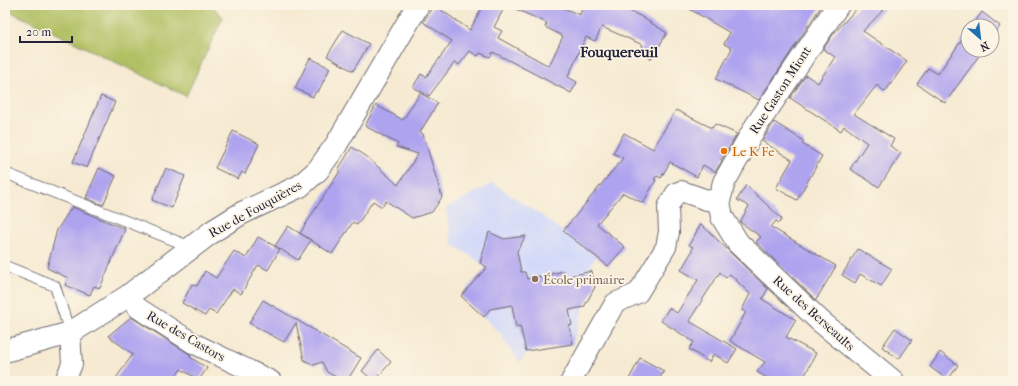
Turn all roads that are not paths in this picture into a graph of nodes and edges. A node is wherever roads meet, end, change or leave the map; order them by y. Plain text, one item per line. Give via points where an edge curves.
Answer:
1 (418, 5) edge
2 (838, 5) edge
3 (5, 173) edge
4 (718, 201) junction
5 (191, 247) junction
6 (5, 266) edge
7 (128, 296) junction
8 (70, 333) junction
9 (5, 351) edge
10 (65, 381) edge
11 (271, 381) edge
12 (571, 381) edge
13 (893, 381) edge

1 - 5 street, Rue de Fouquières via 336,145 318,170 300,186 242,213
2 - 4 street, Rue Gaston Miont via 756,126 724,182
3 - 5 lane
4 - 12 street via 681,191 676,193 668,207 669,232 666,247 638,293 615,303
4 - 13 street, Rue des Berseaults via 722,217 738,243 820,321
5 - 7 street, Rue de Fouquières
6 - 8 lane via 55,286
7 - 8 street, Rue de Fouquières
7 - 11 street, Rue des Castors via 138,308 193,343
8 - 9 street, Rue de Fouquières
8 - 10 street via 72,364

